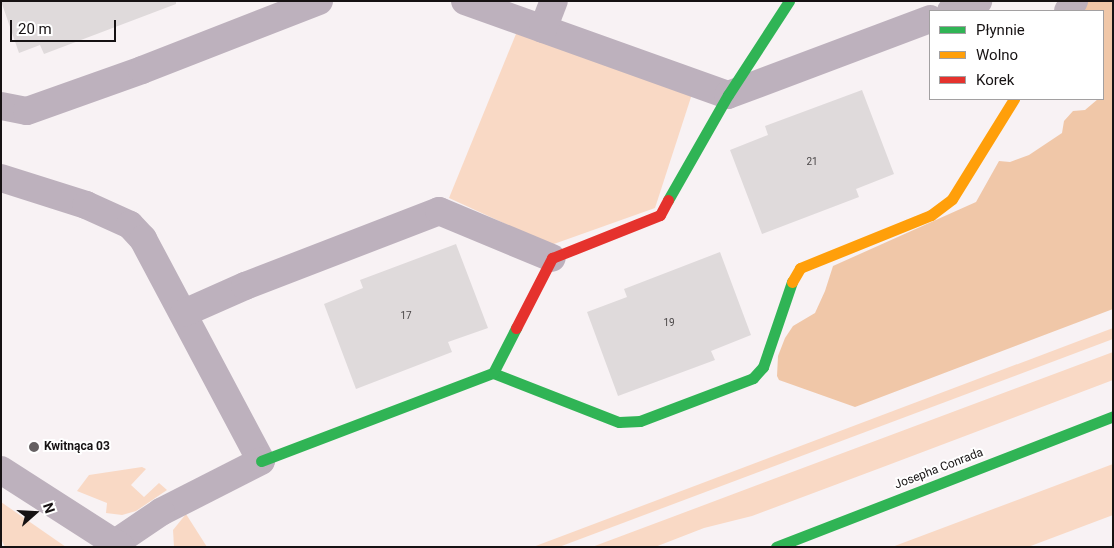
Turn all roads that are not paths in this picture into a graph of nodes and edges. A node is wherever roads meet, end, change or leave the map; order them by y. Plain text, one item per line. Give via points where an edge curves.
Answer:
1 (319, 1) edge
2 (465, 1) edge
3 (554, 1) edge
4 (789, 1) edge
5 (978, 1) edge
6 (954, 10) edge
7 (929, 19) edge
8 (543, 29) junction
9 (728, 95) junction
10 (1013, 100) edge
11 (1, 106) edge
12 (1, 178) edge
13 (552, 258) junction
14 (184, 313) junction
15 (493, 373) junction
16 (1113, 416) edge
17 (262, 461) junction
18 (1, 470) edge
19 (118, 545) edge
20 (776, 547) edge

1 - 11 street via 151,67 27,111
2 - 8 street
3 - 8 street
4 - 9 street
5 - 6 street
7 - 9 street
8 - 9 street
9 - 13 street via 660,215
10 - 15 street via 952,199 931,214 800,268 792,281 763,367 753,378 640,421 619,422
12 - 14 street via 86,205 130,225 143,239
13 - 14 street via 439,211
13 - 15 street
14 - 17 street
15 - 17 street
16 - 20 street, Josepha Conrada
17 - 19 street via 161,512
18 - 19 street

